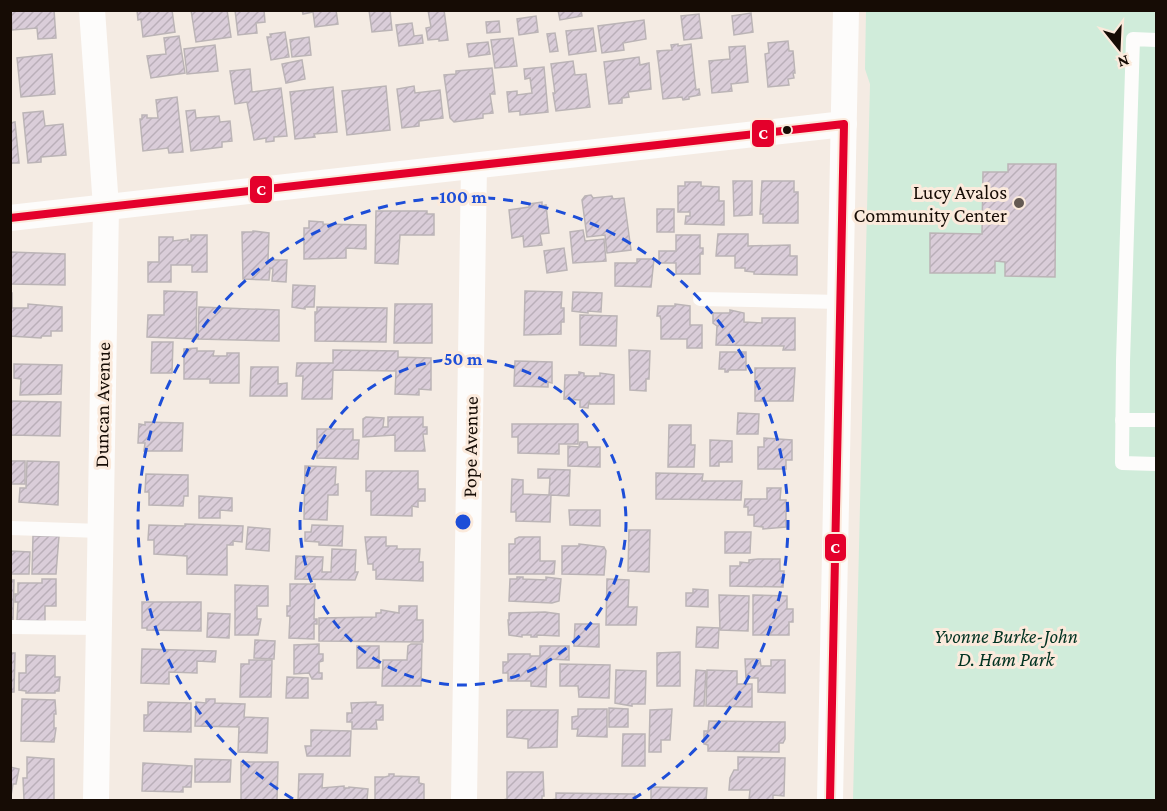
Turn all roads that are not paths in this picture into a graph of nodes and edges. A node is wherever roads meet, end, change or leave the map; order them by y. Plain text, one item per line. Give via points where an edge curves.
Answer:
1 (92, 10) edge
2 (846, 10) edge
3 (1156, 40) edge
4 (844, 124) junction
5 (474, 166) junction
6 (106, 207) junction
7 (10, 218) edge
8 (700, 299) dead end
9 (840, 302) junction
10 (1122, 420) junction
11 (1156, 420) edge
12 (1156, 464) edge
13 (10, 528) edge
14 (100, 531) junction
15 (10, 627) edge
16 (99, 628) junction
17 (96, 801) edge
18 (464, 801) edge
19 (830, 801) edge

1 - 6 street, Duncan Avenue
2 - 4 street
3 - 10 lane via 1133,39
4 - 5 street
4 - 9 street
5 - 6 street
5 - 18 street, Pope Avenue
6 - 7 street
6 - 14 street, Duncan Avenue
8 - 9 lane
9 - 19 street
10 - 11 lane
10 - 12 lane via 1122,463
13 - 14 lane
14 - 16 street, Duncan Avenue
15 - 16 lane
16 - 17 street, Duncan Avenue

